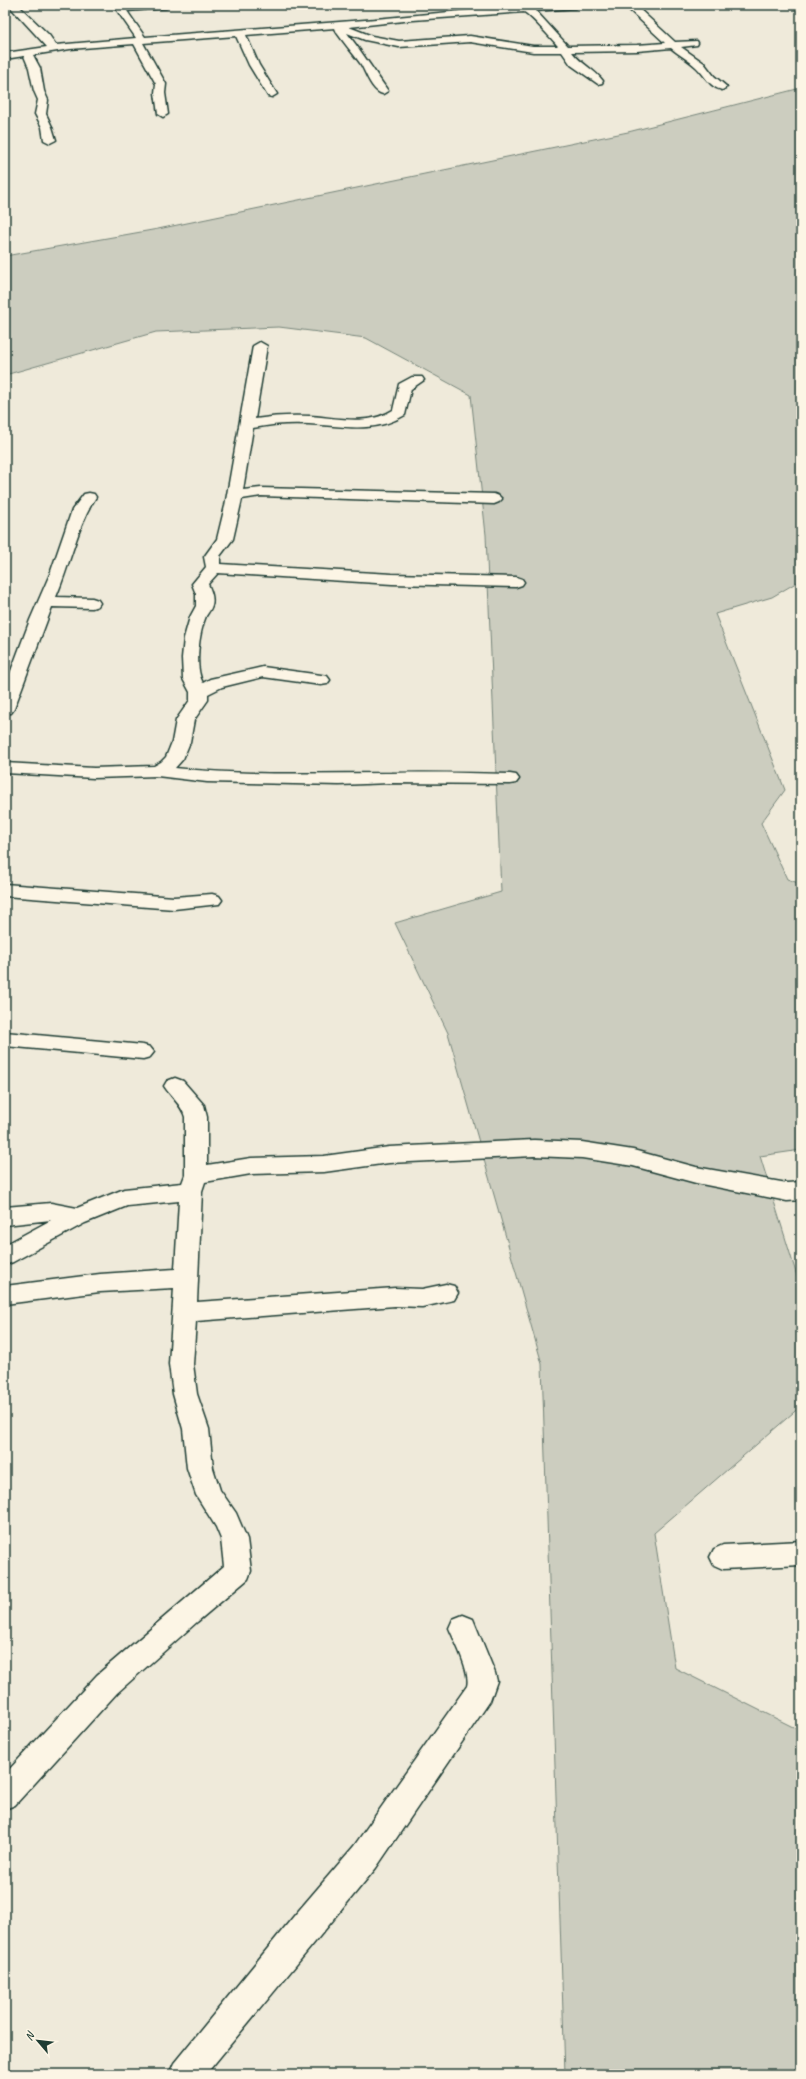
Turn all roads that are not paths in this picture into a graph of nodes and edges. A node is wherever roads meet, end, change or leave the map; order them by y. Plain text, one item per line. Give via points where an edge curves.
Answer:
1 (166, 5) edge
2 (574, 5) edge
3 (629, 5) edge
4 (118, 7) edge
5 (16, 8) dead end
6 (531, 9) junction
7 (338, 26) junction
8 (240, 33) junction
9 (139, 41) junction
10 (693, 43) dead end
11 (674, 44) junction
12 (53, 48) junction
13 (565, 49) junction
14 (27, 52) junction
15 (5, 56) edge
16 (598, 81) dead end
17 (722, 87) dead end
18 (383, 92) dead end
19 (272, 94) dead end
20 (163, 114) dead end
21 (50, 140) dead end
22 (260, 346) dead end
23 (417, 380) dead end
24 (246, 425) junction
25 (234, 495) junction
26 (89, 498) dead end
27 (494, 498) dead end
28 (214, 568) junction
29 (516, 582) dead end
30 (46, 602) junction
31 (92, 603) dead end
32 (321, 680) dead end
33 (199, 692) junction
34 (5, 709) edge
35 (5, 768) edge
36 (157, 771) junction
37 (510, 779) dead end
38 (5, 890) edge
39 (212, 900) dead end
40 (5, 1039) edge
41 (143, 1052) dead end
42 (175, 1086) dead end
43 (194, 1183) junction
44 (801, 1191) edge
45 (5, 1216) edge
46 (77, 1217) junction
47 (5, 1256) edge
48 (186, 1278) junction
49 (446, 1293) dead end
50 (5, 1294) edge
51 (185, 1312) junction
52 (801, 1553) edge
53 (723, 1557) dead end
54 (463, 1628) dead end
55 (5, 1795) edge
56 (185, 2074) edge

1 - 4 street
2 - 6 street
3 - 11 street
4 - 9 street
5 - 12 street via 27,22 48,39
6 - 7 street
6 - 13 street
7 - 8 street
7 - 13 street via 369,38 399,44 470,39 533,49
7 - 18 street
8 - 9 street
8 - 19 street via 254,65
9 - 12 street
9 - 20 street via 161,84
10 - 11 street
11 - 13 street via 636,48
11 - 17 street
12 - 14 street
13 - 16 street via 575,63
14 - 15 street
14 - 21 street via 34,64 37,89 43,100 40,118 47,126
22 - 24 street
23 - 24 street via 404,387 400,412 390,420 368,425 307,420 265,420
24 - 25 street
25 - 27 street via 261,492
25 - 28 street via 224,538 211,560
26 - 30 street via 80,510
28 - 29 street via 392,579
28 - 33 street via 200,584 204,594 204,606 192,638 191,671
30 - 31 street
30 - 34 street
32 - 33 street via 263,672 216,683
33 - 36 street via 199,700 185,720 174,759
35 - 36 street via 94,773
36 - 37 street via 208,777 332,780
38 - 39 street via 174,903
40 - 41 street
42 - 43 street via 192,1105 196,1117
43 - 44 street via 257,1165 324,1164 389,1155 534,1148 582,1150 633,1158 696,1175 787,1192
43 - 46 street via 124,1198
43 - 48 street
45 - 46 street via 51,1212
46 - 47 street
48 - 50 street via 100,1283
48 - 51 street
49 - 51 street via 422,1298 395,1297
51 - 55 street via 181,1364 185,1394 196,1429 200,1468 209,1495 227,1521 234,1539 238,1571 107,1684
52 - 53 street
54 - 56 street via 481,1673 483,1681 480,1692 365,1857

